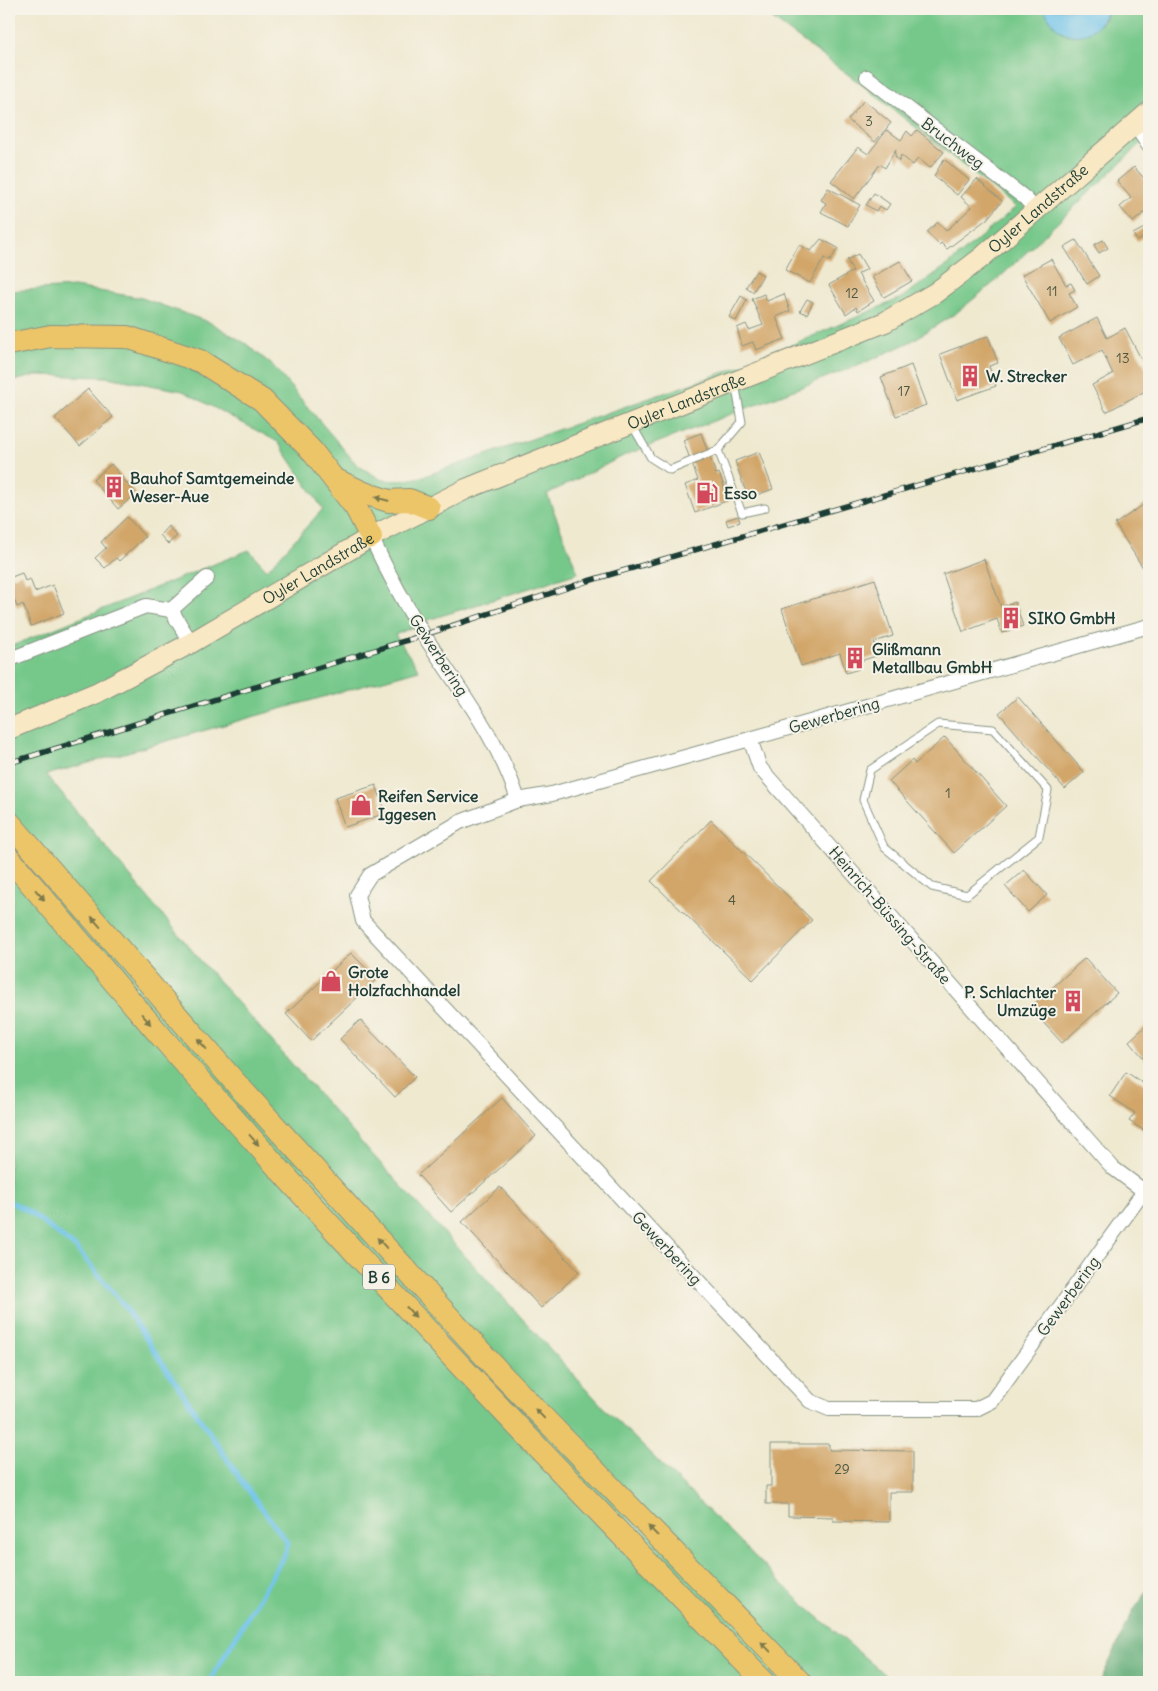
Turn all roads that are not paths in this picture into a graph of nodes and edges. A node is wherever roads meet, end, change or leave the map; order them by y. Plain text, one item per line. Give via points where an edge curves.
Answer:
1 (868, 77) dead end
2 (1142, 118) edge
3 (1149, 146) edge
4 (1037, 211) junction
5 (9, 344) edge
6 (735, 383) junction
7 (630, 422) junction
8 (718, 450) junction
9 (335, 480) junction
10 (429, 508) junction
11 (765, 508) dead end
12 (371, 537) junction
13 (208, 578) dead end
14 (171, 610) junction
15 (1149, 626) edge
16 (191, 643) junction
17 (13, 658) dead end
18 (9, 729) edge
19 (750, 739) junction
20 (518, 800) junction
21 (9, 822) edge
22 (884, 847) joint
23 (9, 858) edge
24 (1147, 1187) edge
25 (764, 1682) edge
26 (800, 1682) edge

1 - 4 street, Bruchweg via 1025,198
2 - 3 street
2 - 4 main road, Oyler Landstraße
4 - 6 main road, Oyler Landstraße via 935,293 885,322
5 - 9 highway via 51,336 127,337 200,361 262,400 312,450
6 - 7 main road, Oyler Landstraße
6 - 8 lane via 742,422
7 - 8 lane via 651,458 670,470
7 - 10 main road, Oyler Landstraße via 466,489
8 - 11 lane via 742,513
10 -> 9 highway via 409,500 389,501
9 - 12 highway via 356,508
10 - 12 main road, Oyler Landstraße
12 - 16 main road, Oyler Landstraße
12 - 20 street, Gewerbering via 424,635 459,686 509,772
13 - 14 street
14 - 16 street
14 - 17 street via 146,606
15 - 19 street, Gewerbering
16 - 18 main road, Oyler Landstraße via 96,693
19 - 20 street, Gewerbering via 552,794
19 - 24 street, Heinrich-Büssing-Straße via 760,768 1113,1168
20 - 24 street, Gewerbering via 460,822 370,875 357,895 364,921 810,1401 829,1409 976,1409 992,1401
26 -> 21 highway, B 6 via 502,1375 234,1081
22 - 22 lane via 932,887 968,895 1039,837 1048,790 993,729 938,724 870,770 863,800
23 -> 25 highway, B 6 via 166,1042 343,1238 496,1404

